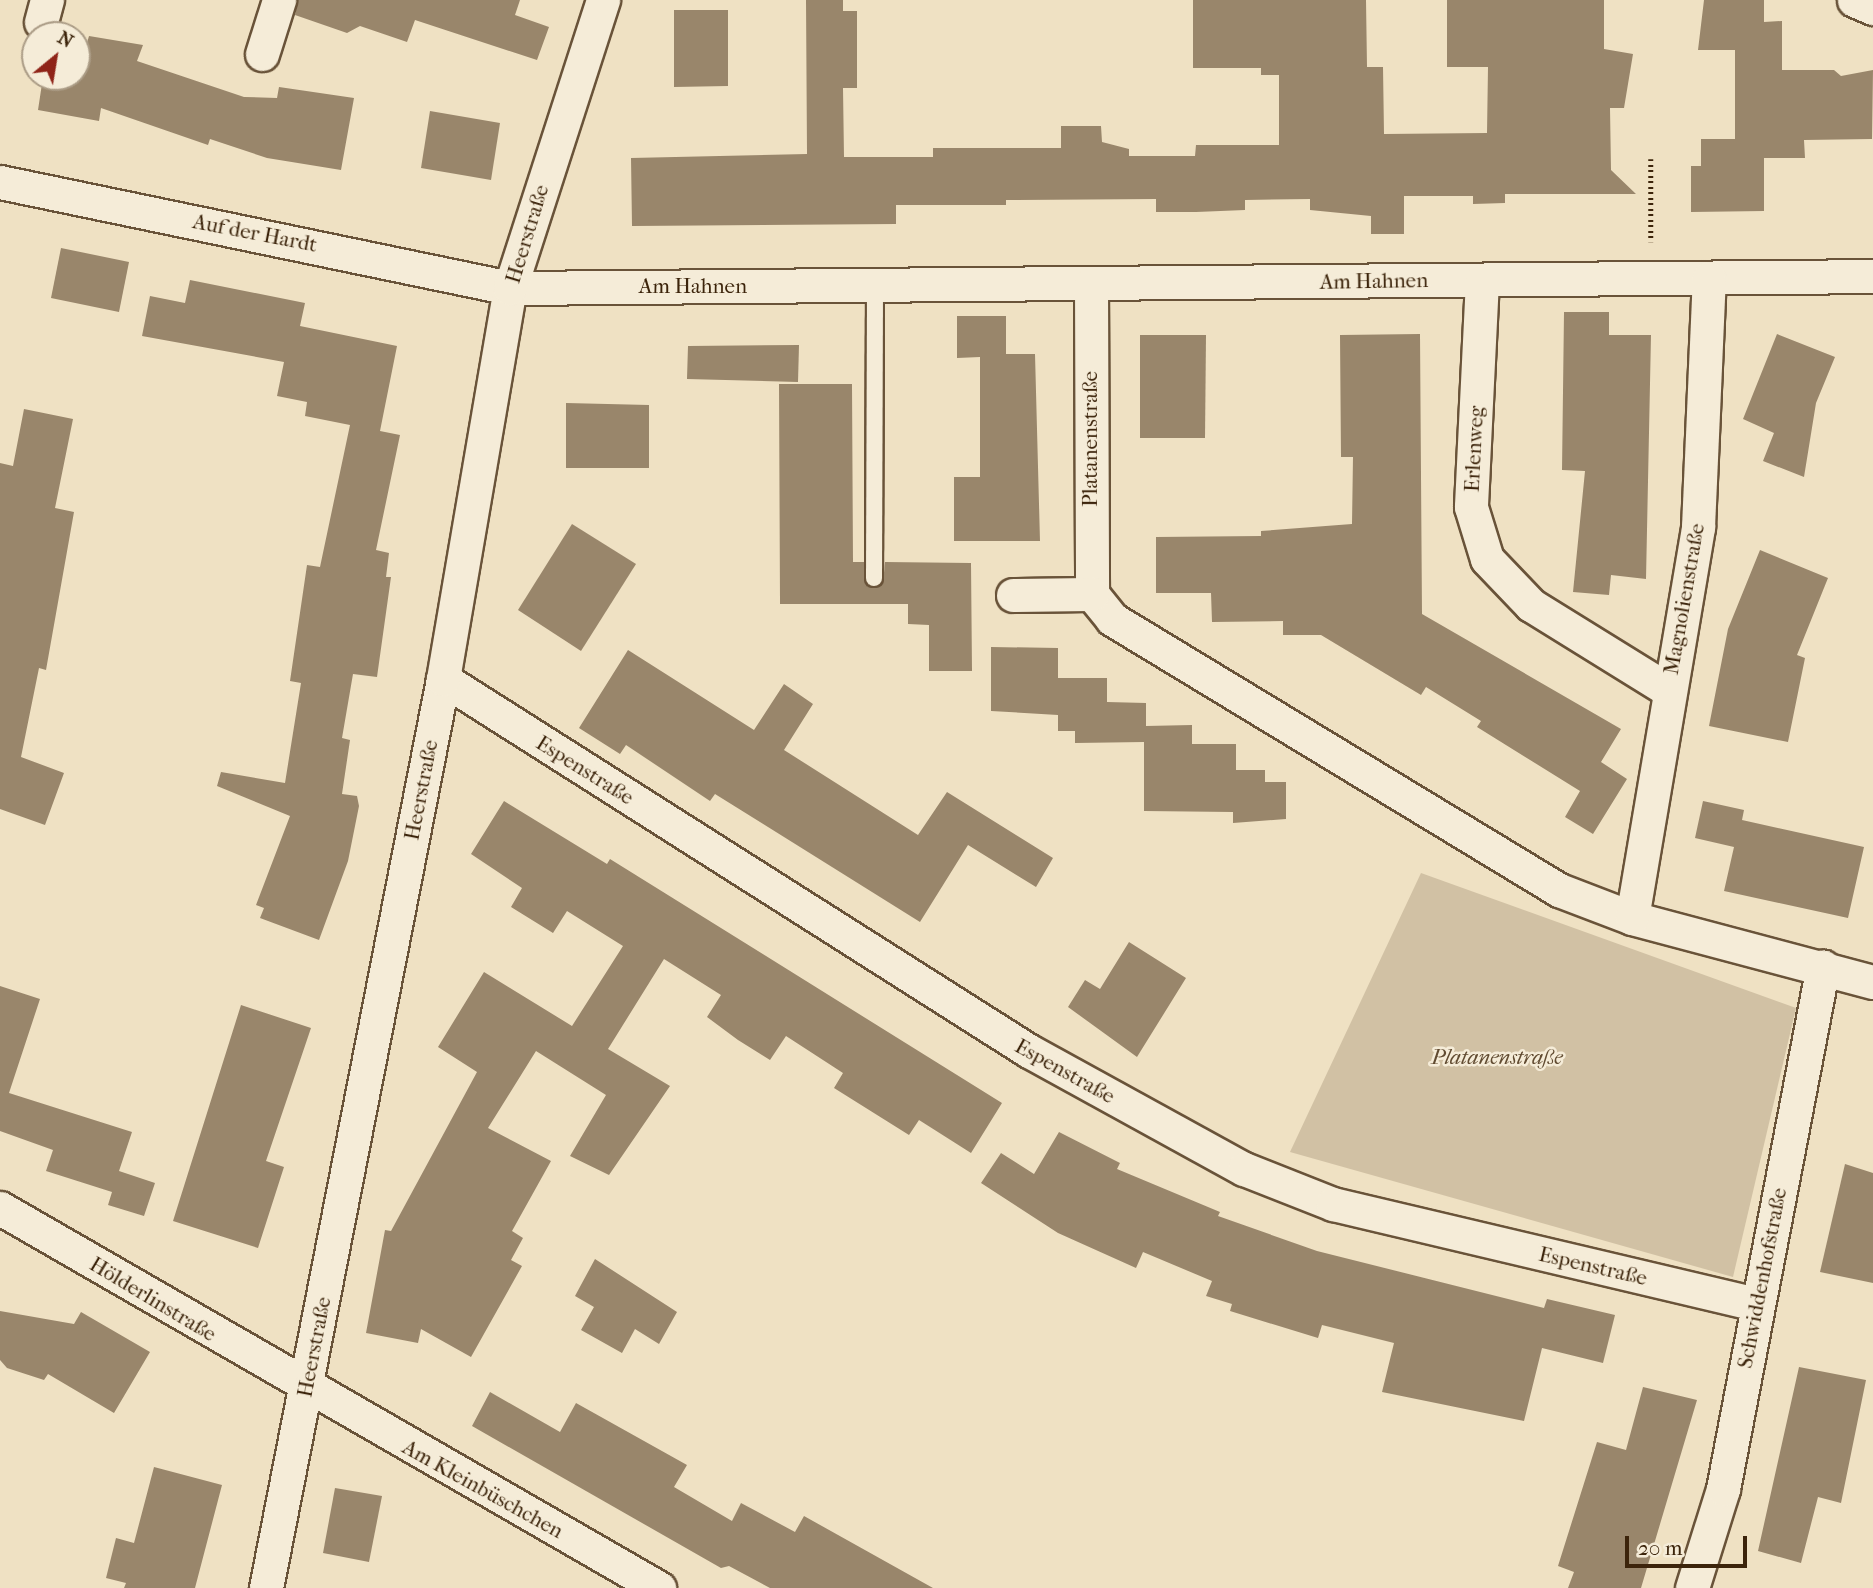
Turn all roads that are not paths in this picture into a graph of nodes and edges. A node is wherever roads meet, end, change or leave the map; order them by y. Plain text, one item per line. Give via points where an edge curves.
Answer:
1 (279, 0) edge
2 (603, 0) edge
3 (1854, 0) edge
4 (1873, 8) edge
5 (262, 54) dead end
6 (0, 182) edge
7 (1873, 276) edge
8 (1709, 278) junction
9 (1482, 280) junction
10 (1091, 284) junction
11 (875, 285) junction
12 (510, 288) junction
13 (874, 578) dead end
14 (1013, 594) dead end
15 (1092, 594) junction
16 (443, 679) junction
17 (1668, 690) junction
18 (1632, 918) junction
19 (1822, 966) junction
20 (1873, 982) edge
21 (0, 1208) edge
22 (1757, 1304) junction
23 (306, 1389) junction
24 (266, 1588) edge
25 (659, 1588) edge
26 (1692, 1588) edge

1 - 5 street
2 - 12 street, Heerstraße
3 - 4 street
6 - 12 street, Auf der Hardt
7 - 8 street, Am Hahnen
8 - 9 street, Am Hahnen
8 - 17 street, Magnolienstraße via 1698,527
9 - 10 street, Am Hahnen
9 - 17 street, Erlenweg via 1471,506 1487,558 1531,605
10 - 11 street, Am Hahnen
10 - 15 street, Platanenstraße
11 - 12 street, Am Hahnen
11 - 13 lane
12 - 16 street, Heerstraße
14 - 15 street
15 - 18 street via 1112,619 1559,890
16 - 22 street, Espenstraße via 1028,1051 1244,1169 1333,1204
16 - 23 street, Heerstraße
17 - 18 street, Magnolienstraße
18 - 19 street
19 - 20 street
19 - 22 street, Schwiddenhofstraße
21 - 23 street, Hölderlinstraße
22 - 26 street, Schwiddenhofstraße via 1723,1489
23 - 24 street, Heerstraße
23 - 25 street, Am Kleinbüschchen

